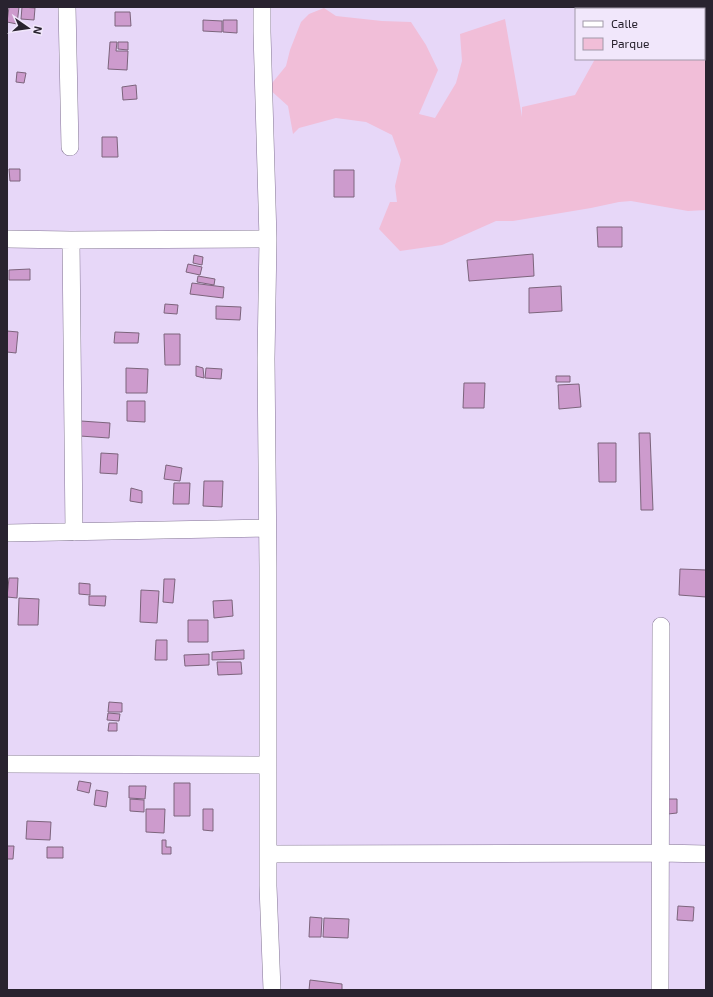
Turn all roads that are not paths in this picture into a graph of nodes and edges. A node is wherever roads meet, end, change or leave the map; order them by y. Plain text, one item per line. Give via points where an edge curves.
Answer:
1 (67, 7) edge
2 (262, 7) edge
3 (70, 147) dead end
4 (7, 239) edge
5 (268, 239) junction
6 (71, 240) junction
7 (267, 528) junction
8 (74, 532) junction
9 (7, 533) edge
10 (661, 626) dead end
11 (7, 764) edge
12 (268, 764) junction
13 (661, 853) junction
14 (268, 854) junction
15 (706, 854) edge
16 (272, 990) edge
17 (660, 990) edge

1 - 3 street
2 - 5 street
4 - 6 street
5 - 6 street
5 - 7 street
6 - 8 street
7 - 8 street
7 - 12 street
8 - 9 street
10 - 13 street
11 - 12 street
12 - 14 street
13 - 14 street
13 - 15 street
13 - 17 street
14 - 16 street

